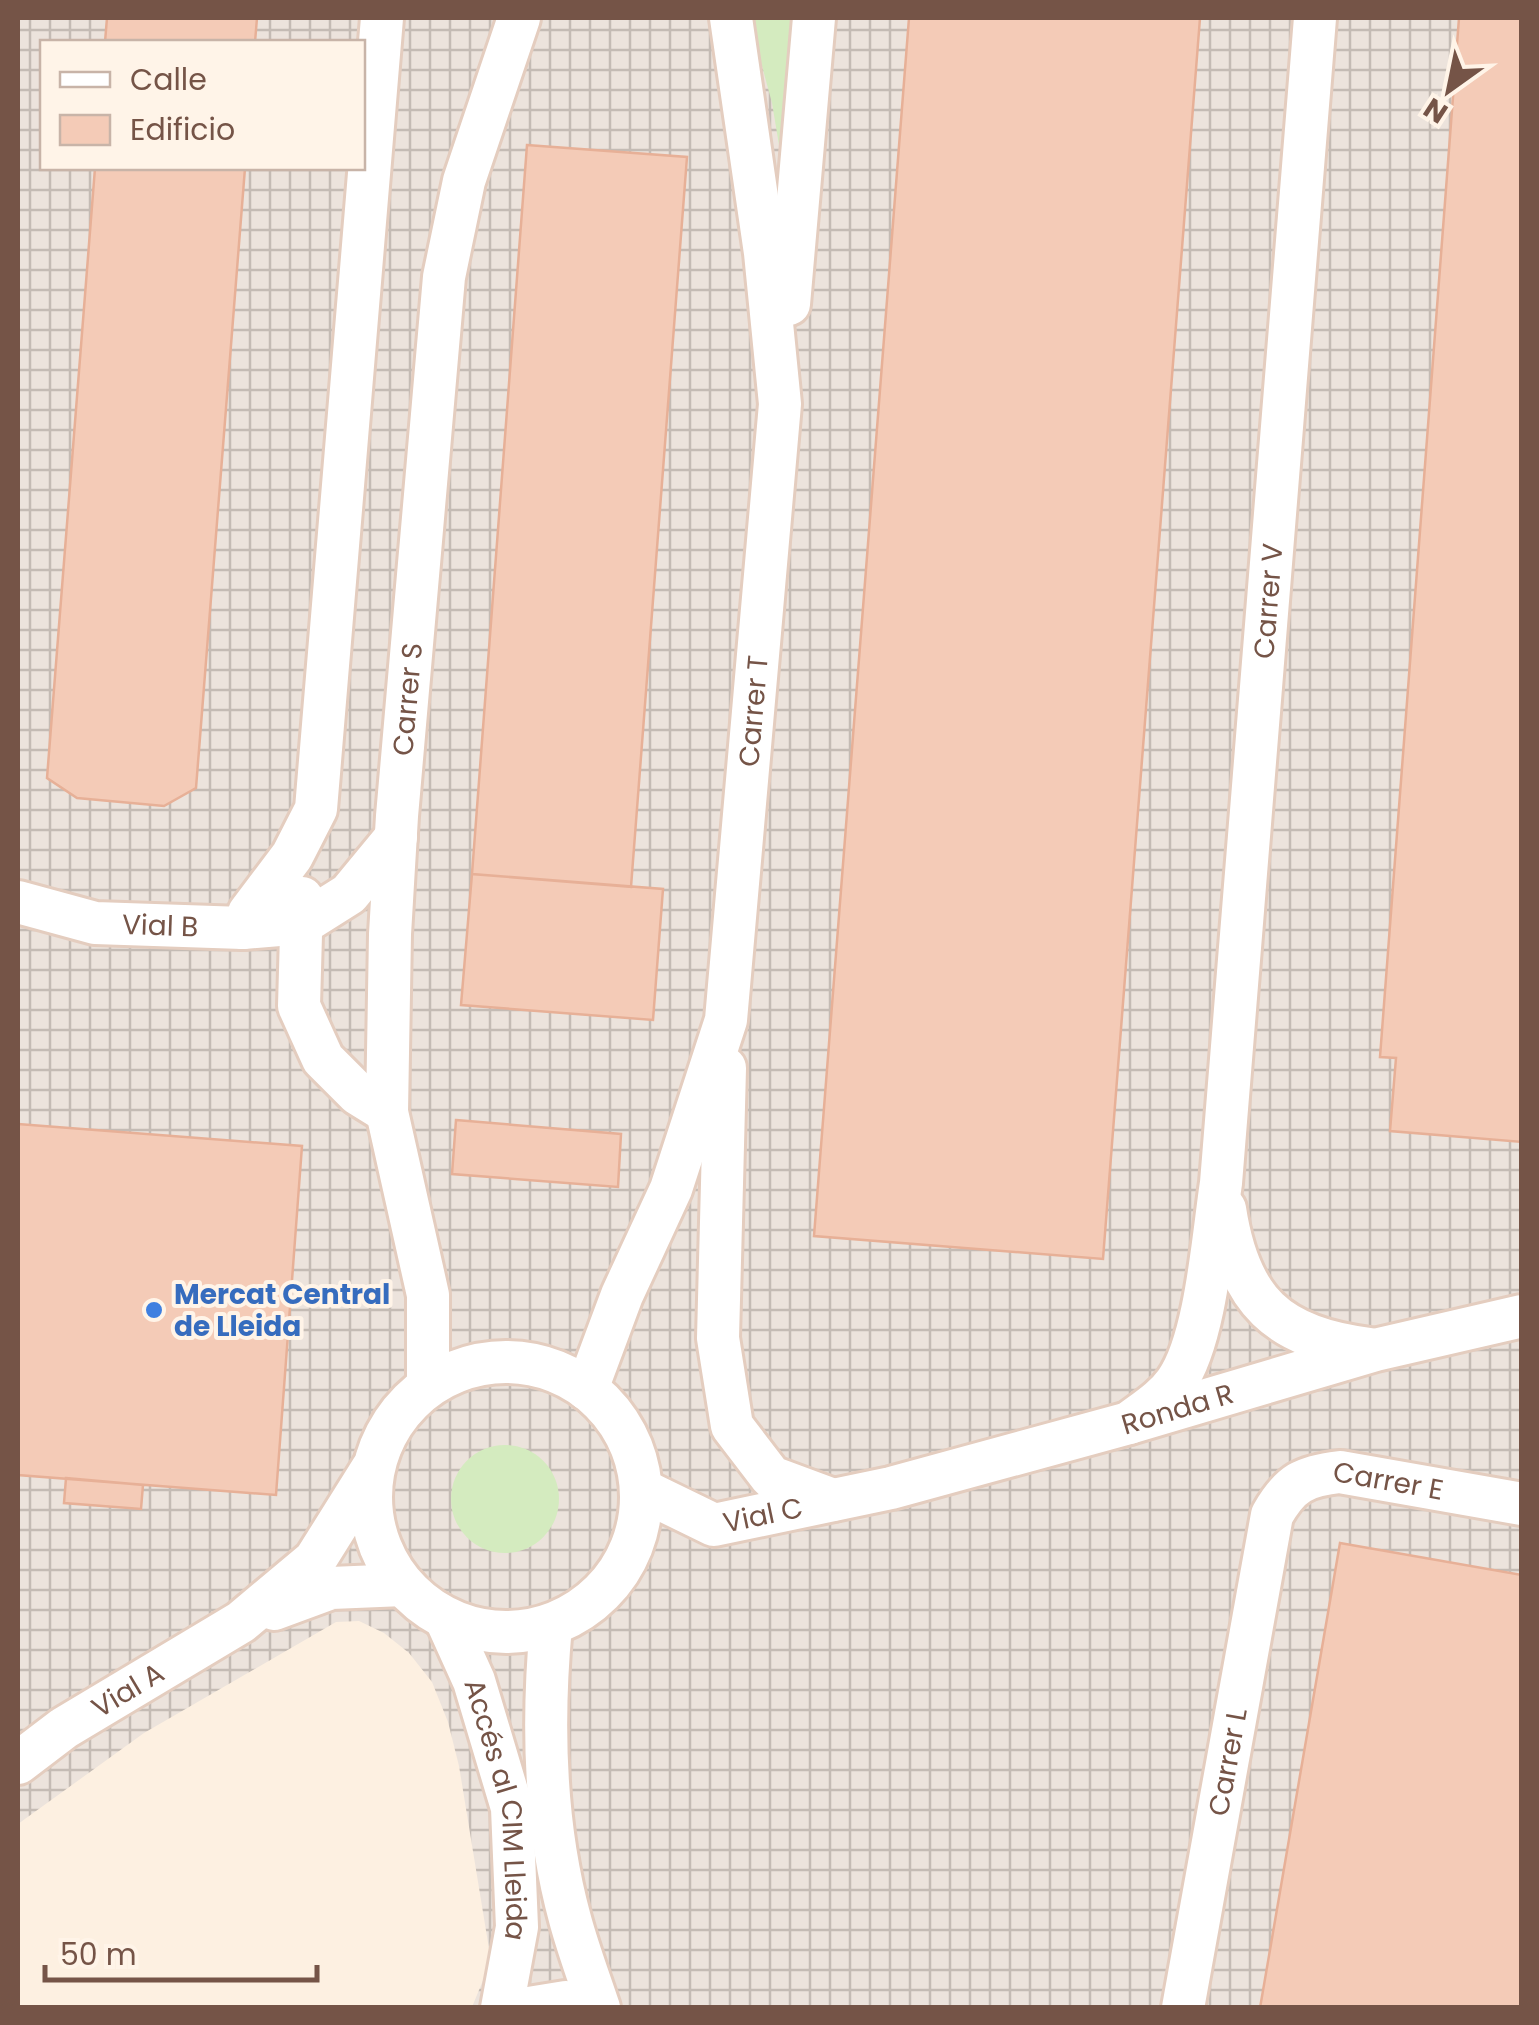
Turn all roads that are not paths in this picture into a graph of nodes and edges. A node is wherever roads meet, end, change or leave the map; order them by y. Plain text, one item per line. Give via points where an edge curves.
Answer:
1 (382, 18) edge
2 (519, 18) edge
3 (731, 18) edge
4 (814, 18) edge
5 (1315, 18) edge
6 (780, 404) junction
7 (316, 808) junction
8 (396, 838) junction
9 (18, 902) edge
10 (303, 923) junction
11 (243, 928) junction
12 (726, 1020) junction
13 (386, 1112) junction
14 (1221, 1183) junction
15 (1522, 1316) edge
16 (1375, 1350) junction
17 (428, 1386) junction
18 (587, 1388) junction
19 (1129, 1423) junction
20 (372, 1468) junction
21 (642, 1490) junction
22 (833, 1500) junction
23 (1522, 1504) edge
24 (1272, 1515) joint
25 (403, 1585) junction
26 (446, 1619) junction
27 (240, 1622) junction
28 (551, 1625) junction
29 (18, 1763) edge
30 (502, 2008) edge
31 (529, 2008) edge
32 (598, 2008) edge
33 (1183, 2008) edge

1 - 7 street
2 - 8 street, Carrer S via 464,181 444,277
3 - 6 street, Carrer T
4 - 6 street, Carrer T
5 - 14 street, Carrer V
6 - 12 street, Carrer T
7 - 10 street
7 - 11 street
8 - 10 street, Vial B via 350,894
8 - 13 street, Carrer S
9 - 11 street, Vial B via 95,923
10 - 11 street, Vial B
10 - 13 street via 300,1006 311,1032 323,1059
12 - 18 street, Carrer T via 671,1189
12 - 22 street, Carrer T via 718,1338 732,1426 770,1478
13 - 17 street, Carrer S via 428,1296
14 - 16 street, Carrer V via 1231,1246 1262,1307 1329,1344
14 - 19 street, Carrer V via 1202,1309 1182,1370 1164,1397
15 - 16 street, Ronda R
16 - 19 street, Ronda R
17 - 18 street via 466,1367 508,1361 549,1368
17 - 20 street via 402,1408
18 - 21 street via 615,1416 634,1451
19 - 22 street, Ronda R
20 - 25 street via 370,1510 381,1550
20 - 27 street, Vial A via 315,1560
21 - 22 street, Vial C via 714,1525
21 - 28 street via 637,1533 619,1573 589,1604
23 - 24 street, Carrer E via 1340,1472 1315,1475 1285,1492
24 - 33 street, Carrer L
25 - 26 street
25 - 27 street, Vial A via 331,1588
26 - 28 street via 516,1633
26 - 30 street, Accés al CIM Lleida via 474,1681 512,1808 518,1926
27 - 29 street, Vial A
28 - 32 street via 549,1806 569,1916
31 - 32 street via 566,2002

